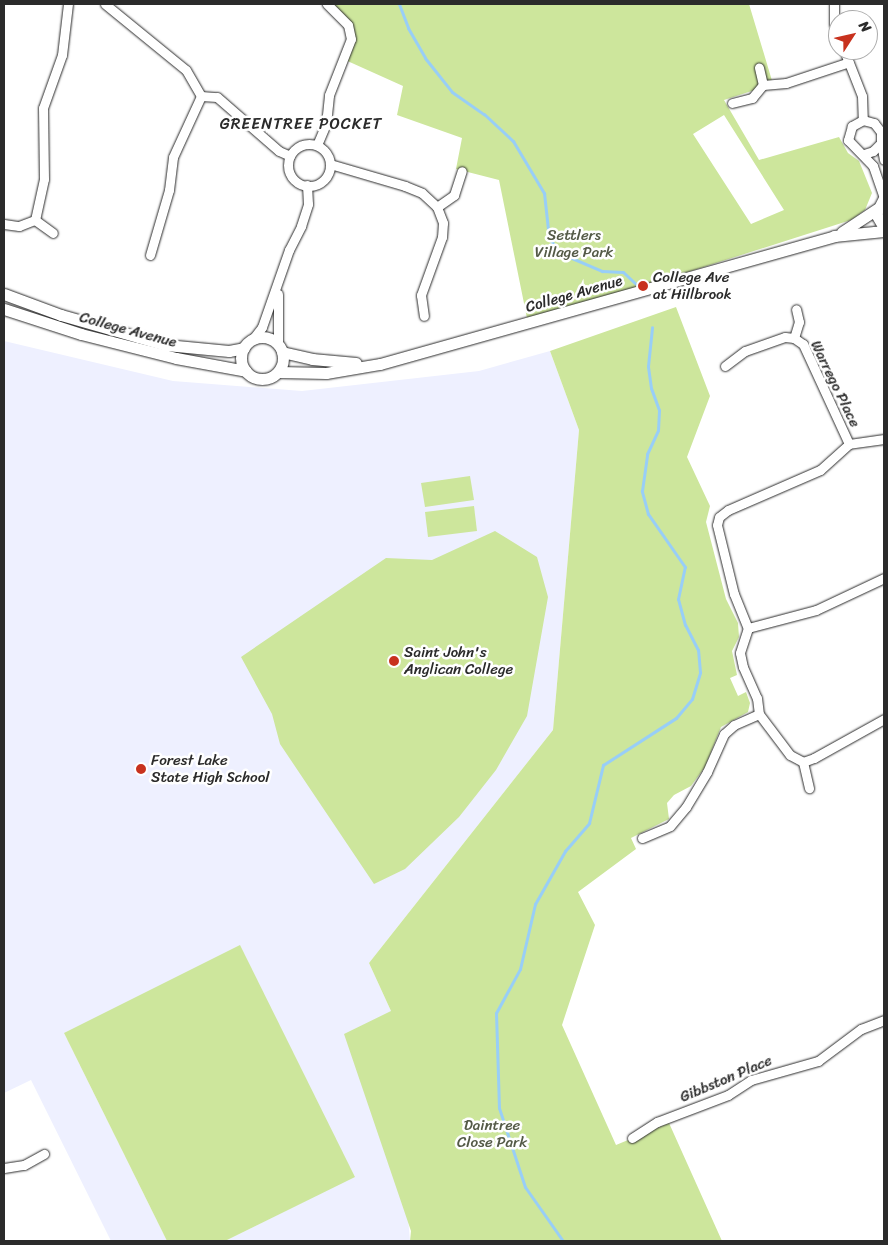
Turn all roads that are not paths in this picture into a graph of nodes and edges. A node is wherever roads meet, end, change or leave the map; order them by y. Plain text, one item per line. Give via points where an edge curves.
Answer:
1 (68, 4) edge
2 (105, 4) edge
3 (326, 4) edge
4 (846, 4) edge
5 (835, 5) edge
6 (848, 62) joint
7 (759, 67) dead end
8 (763, 86) junction
9 (201, 96) junction
10 (732, 103) dead end
11 (863, 120) junction
12 (882, 131) edge
13 (880, 142) junction
14 (317, 145) junction
15 (864, 154) junction
16 (290, 156) junction
17 (884, 160) edge
18 (330, 164) junction
19 (462, 171) dead end
20 (307, 185) junction
21 (884, 198) edge
22 (437, 207) junction
23 (877, 209) junction
24 (35, 220) junction
25 (4, 224) edge
26 (884, 229) edge
27 (53, 233) dead end
28 (834, 236) junction
29 (150, 255) dead end
30 (278, 286) junction
31 (4, 294) edge
32 (4, 309) edge
33 (796, 309) dead end
34 (424, 316) dead end
35 (794, 338) junction
36 (248, 344) junction
37 (280, 348) junction
38 (380, 364) junction
39 (725, 366) dead end
40 (246, 371) junction
41 (279, 372) junction
42 (884, 439) edge
43 (849, 444) junction
44 (884, 578) edge
45 (748, 628) junction
46 (759, 714) junction
47 (884, 719) edge
48 (803, 762) junction
49 (809, 788) dead end
50 (642, 838) dead end
51 (884, 1020) edge
52 (632, 1138) dead end
53 (44, 1154) dead end
54 (4, 1168) edge

1 - 24 street via 62,55 43,108 44,179
2 - 9 street via 186,70
3 - 14 street via 348,25 351,39 329,95 326,124
4 - 5 street
6 - 8 street via 786,83
6 - 11 street via 862,96
7 - 8 street
8 - 10 street via 752,98
9 - 16 street via 217,97 279,151
9 - 29 street via 173,157 168,190
11 - 12 street via 874,123
11 - 15 street via 852,126 848,140 854,149
12 - 13 street
13 - 15 street via 873,152
13 - 17 street
14 - 16 street via 304,144
14 - 18 street via 327,154
15 - 21 street via 873,166
16 - 20 street via 290,174
18 - 20 street via 325,178 317,184
18 - 22 street via 405,186 422,193
19 - 22 street via 454,195
20 - 30 street via 308,204
21 - 23 street, College Avenue
22 - 34 street via 443,223 442,237 421,295
23 - 26 street, College Avenue via 878,220
23 - 28 street, College Avenue
24 - 25 street via 19,226
24 - 27 street
26 - 28 street, College Avenue
28 - 38 street, College Avenue
30 - 36 street via 262,327
30 - 37 street
31 - 36 street, College Avenue via 60,315 166,345 229,351
32 - 40 street, College Avenue via 81,334 176,358
33 - 35 street, Warrego Place via 799,322
35 - 39 street, Warrego Place via 785,337 745,351
35 - 43 street, Warrego Place via 802,344
36 - 37 street, College Avenue via 266,338
36 - 40 street via 242,359
37 - 38 street, College Avenue via 312,360
37 - 41 street via 283,362
38 - 41 street, College Avenue via 326,373
40 - 41 street, College Avenue via 264,379
42 - 43 street
43 - 45 street via 820,470 728,510 719,517 717,535 734,594
44 - 45 street via 816,610
45 - 46 street via 740,653
46 - 48 street via 790,755
46 - 50 street via 734,725 724,734 707,772 670,826
47 - 48 street via 860,735
48 - 49 street
51 - 52 street, Gibbston Place via 861,1029 818,1061 752,1080 728,1095 657,1122
53 - 54 street via 24,1165

